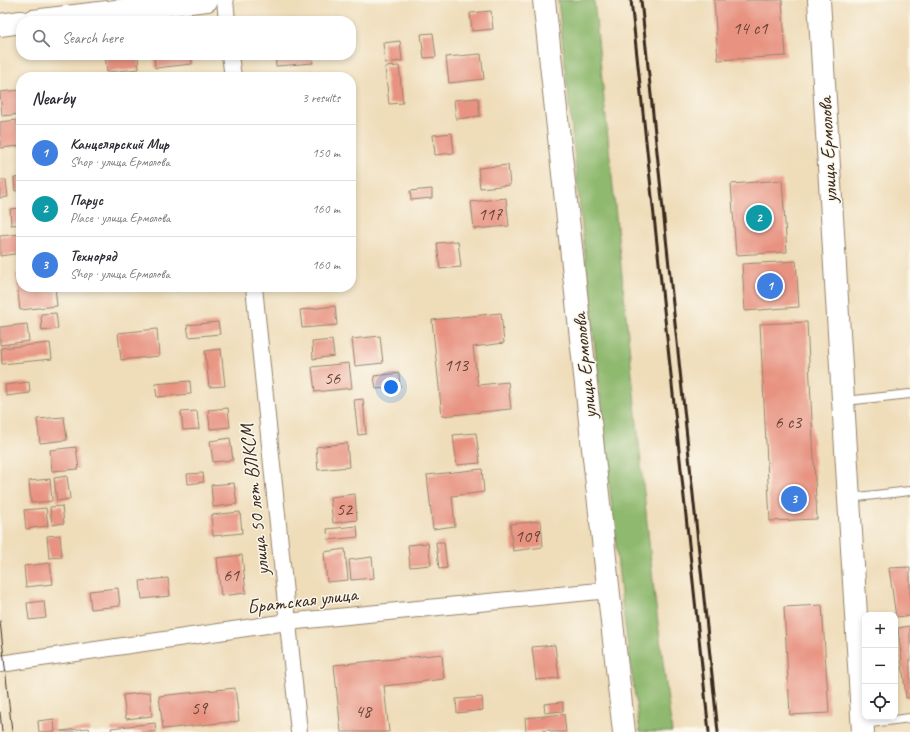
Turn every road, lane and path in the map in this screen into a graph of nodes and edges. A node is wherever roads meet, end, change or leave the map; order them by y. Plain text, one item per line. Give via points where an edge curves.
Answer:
1 (207, 0) edge
2 (225, 0) edge
3 (544, 0) edge
4 (819, 0) edge
5 (74, 16) edge
6 (227, 16) edge
7 (16, 23) edge
8 (0, 25) edge
9 (231, 60) edge
10 (232, 72) edge
11 (254, 292) edge
12 (910, 394) edge
13 (842, 402) junction
14 (910, 491) edge
15 (848, 498) junction
16 (609, 590) junction
17 (287, 622) junction
18 (0, 664) edge
19 (910, 718) edge
20 (863, 728) edge
21 (299, 732) edge
22 (624, 732) edge

1 - 5 street
2 - 6 street
3 - 16 street, улица Ермолова
4 - 13 street, улица Ермолова
7 - 8 street
9 - 10 street
11 - 17 street, улица 50 лет ВЛКСМ
12 - 13 lane
13 - 15 street, улица Ермолова
14 - 15 lane
15 - 20 street, улица Ермолова
16 - 17 street, Братская улица
16 - 22 street, улица Ермолова
17 - 18 street, Братская улица
17 - 21 street, улица 50 лет ВЛКСМ
19 - 20 lane

